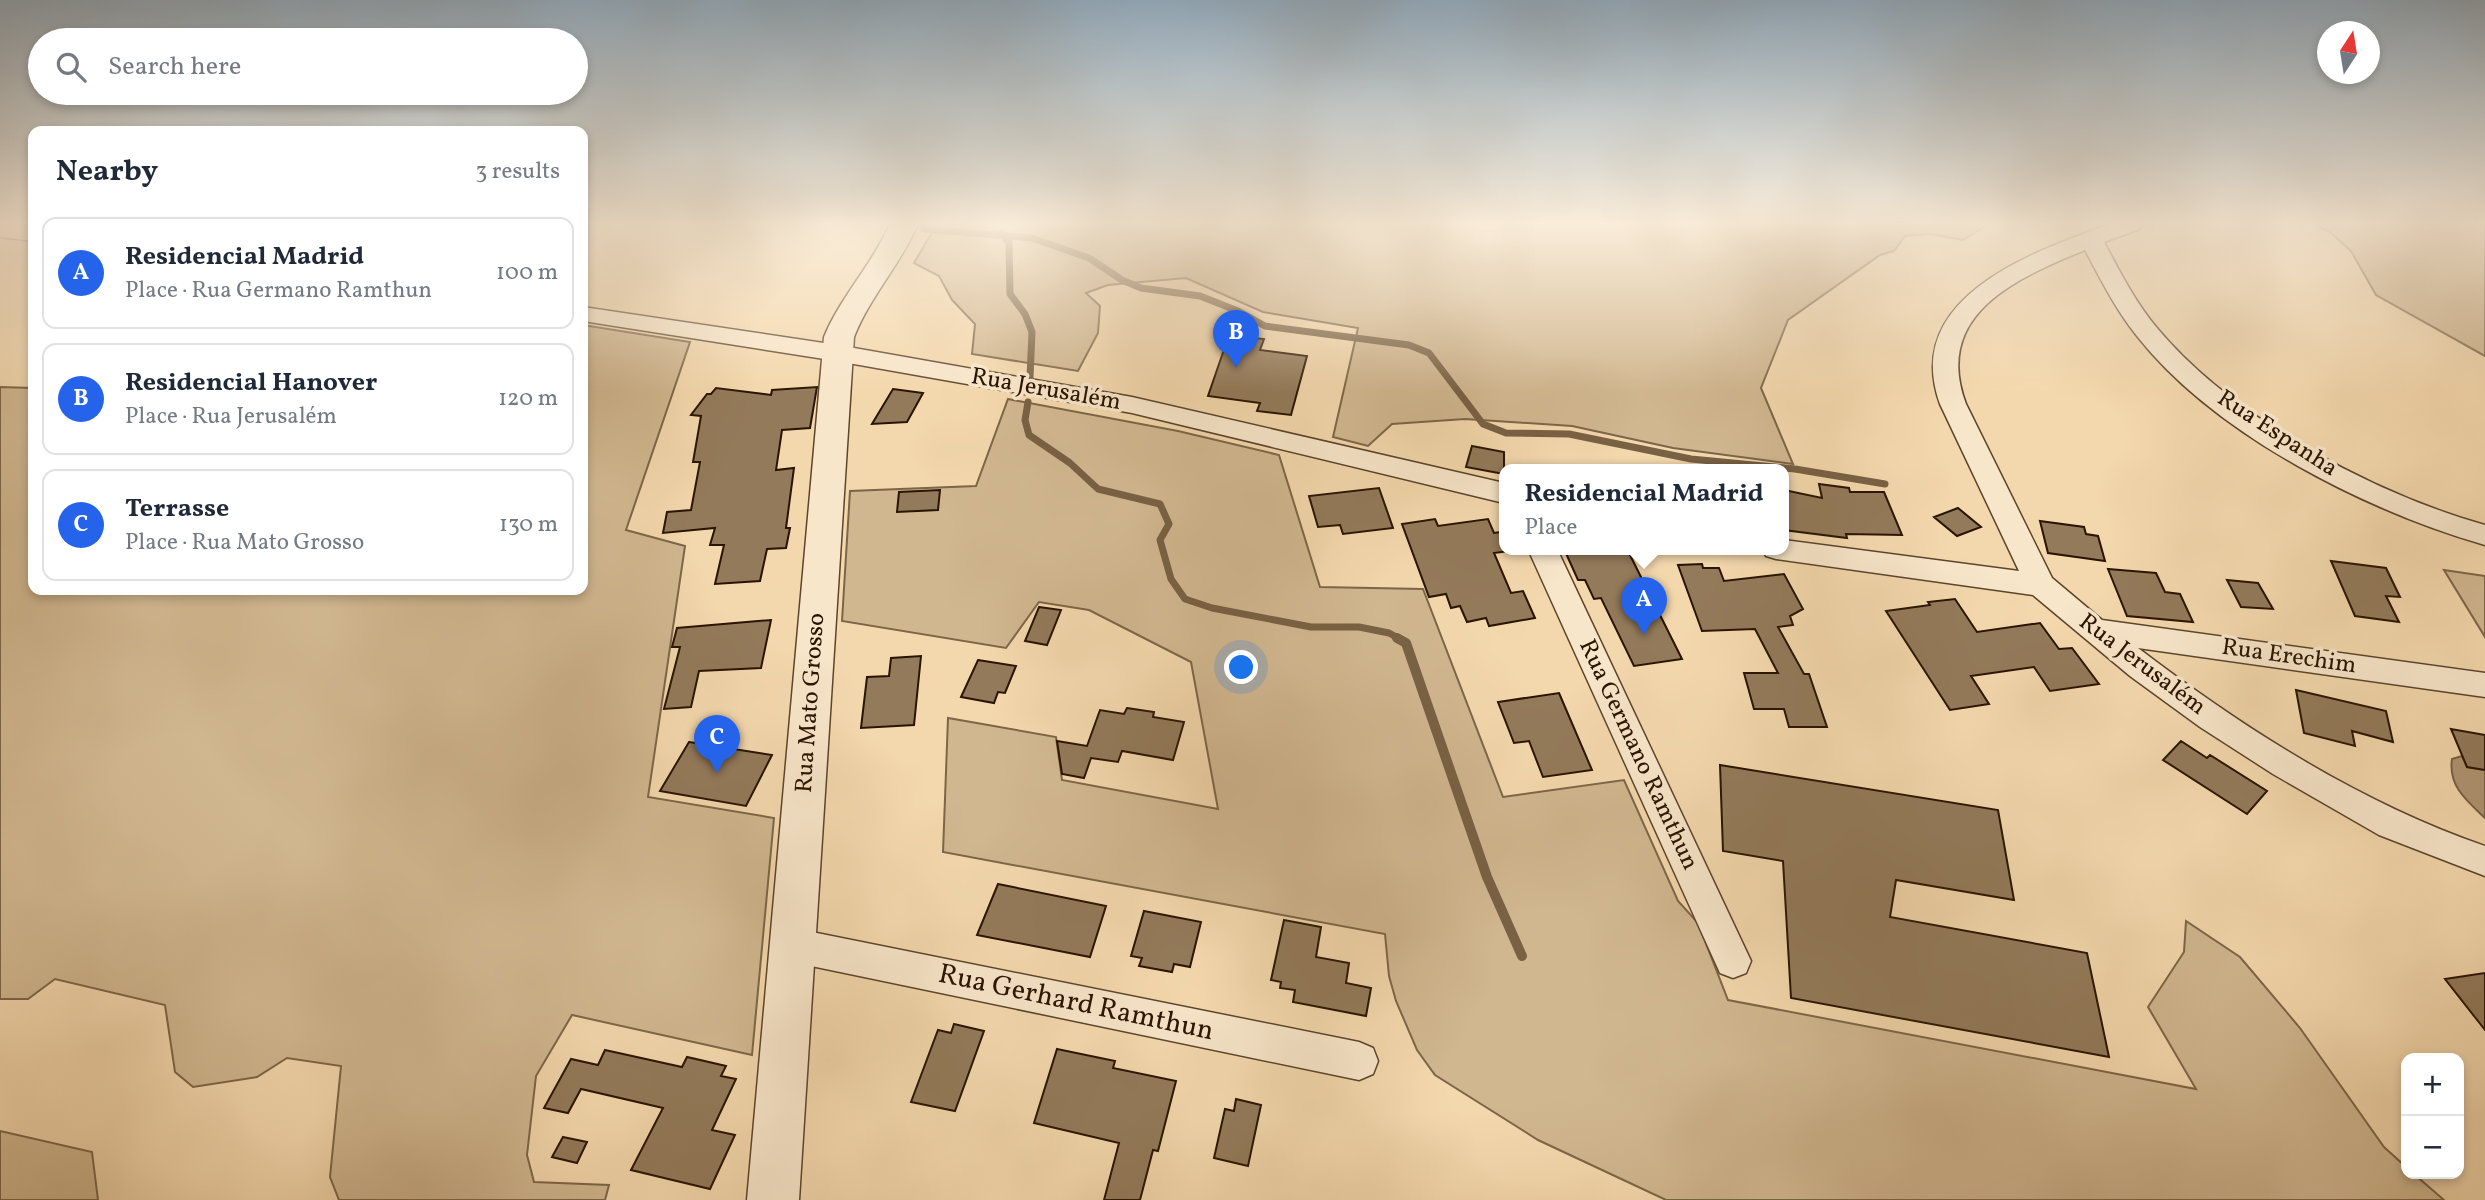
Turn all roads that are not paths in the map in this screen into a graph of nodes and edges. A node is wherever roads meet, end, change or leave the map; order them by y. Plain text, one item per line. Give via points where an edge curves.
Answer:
1 (871, 280) edge
2 (2006, 280) edge
3 (2113, 280) edge
4 (588, 315) edge
5 (837, 353) junction
6 (1499, 492) edge
7 (2485, 535) edge
8 (1789, 551) edge
9 (1545, 555) edge
10 (2041, 585) junction
11 (2092, 630) junction
12 (2485, 685) edge
13 (2485, 861) edge
14 (792, 945) junction
15 (1733, 961) dead end
16 (1359, 1061) dead end
17 (773, 1200) edge

1 - 5 street, Rua Mato Grosso via 843,323
2 - 10 street via 1964,311 1947,341 1945,377 2003,513
3 - 7 street, Rua Espanha via 2156,343 2256,427 2412,513
4 - 5 street, Rua Jerusalém
5 - 6 street, Rua Jerusalém via 1132,405
5 - 14 street, Rua Mato Grosso
8 - 10 street
9 - 15 street, Rua Germano Ramthun
10 - 11 street, Rua Jerusalém
11 - 12 street, Rua Erechim
11 - 13 street, Rua Jerusalém via 2287,766 2414,835
14 - 16 street, Rua Gerhard Ramthun
14 - 17 street, Rua Mato Grosso

